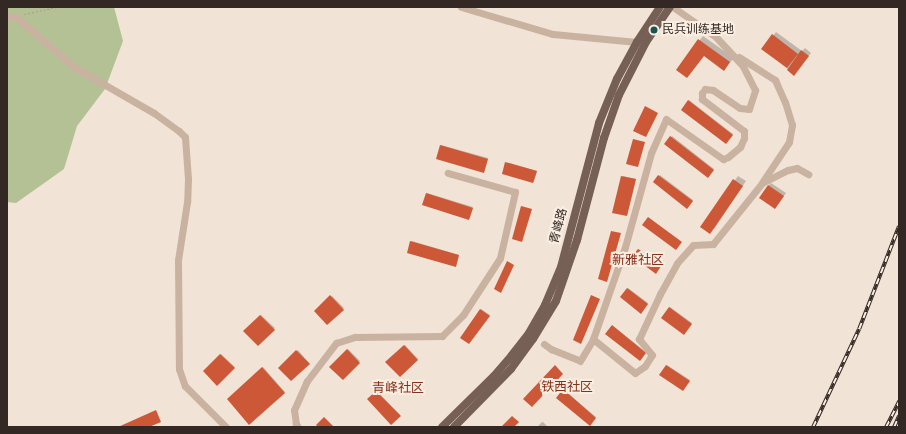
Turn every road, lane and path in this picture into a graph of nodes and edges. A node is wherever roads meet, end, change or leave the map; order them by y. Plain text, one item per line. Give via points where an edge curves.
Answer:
1 (58, 7) edge
2 (461, 7) edge
3 (660, 7) edge
4 (671, 7) edge
5 (15, 16) junction
6 (7, 18) edge
7 (640, 44) junction
8 (731, 52) junction
9 (448, 173) dead end
10 (808, 174) dead end
11 (762, 183) junction
12 (593, 339) junction
13 (544, 344) dead end
14 (226, 427) edge
15 (298, 427) edge
16 (442, 427) edge
17 (454, 427) edge

1 - 5 path
2 - 7 street via 553,34
3 - 7 main road, 青峰路
4 - 7 main road, 青峰路
4 - 8 street via 716,37
5 - 6 street
5 - 14 street via 74,67 154,113 185,137 188,179 178,260 179,369 185,386
7 - 16 main road, 青峰路 via 617,79 599,123 561,267 545,306 512,355
7 - 17 main road, 青峰路 via 604,138 577,240 556,301 511,370
8 - 11 street via 775,80 792,125 789,142
8 - 12 street via 743,66 756,90 749,109 740,108 713,90 705,89 702,99 744,131 740,147 723,159 666,119 651,153 625,248
9 - 15 street via 515,192 500,258 463,315 442,336 355,337 336,343 307,381 294,410
10 - 11 street via 797,168
11 - 12 street via 713,244 693,245 677,263 639,339 652,355 645,366 635,373
12 - 13 street via 580,361

